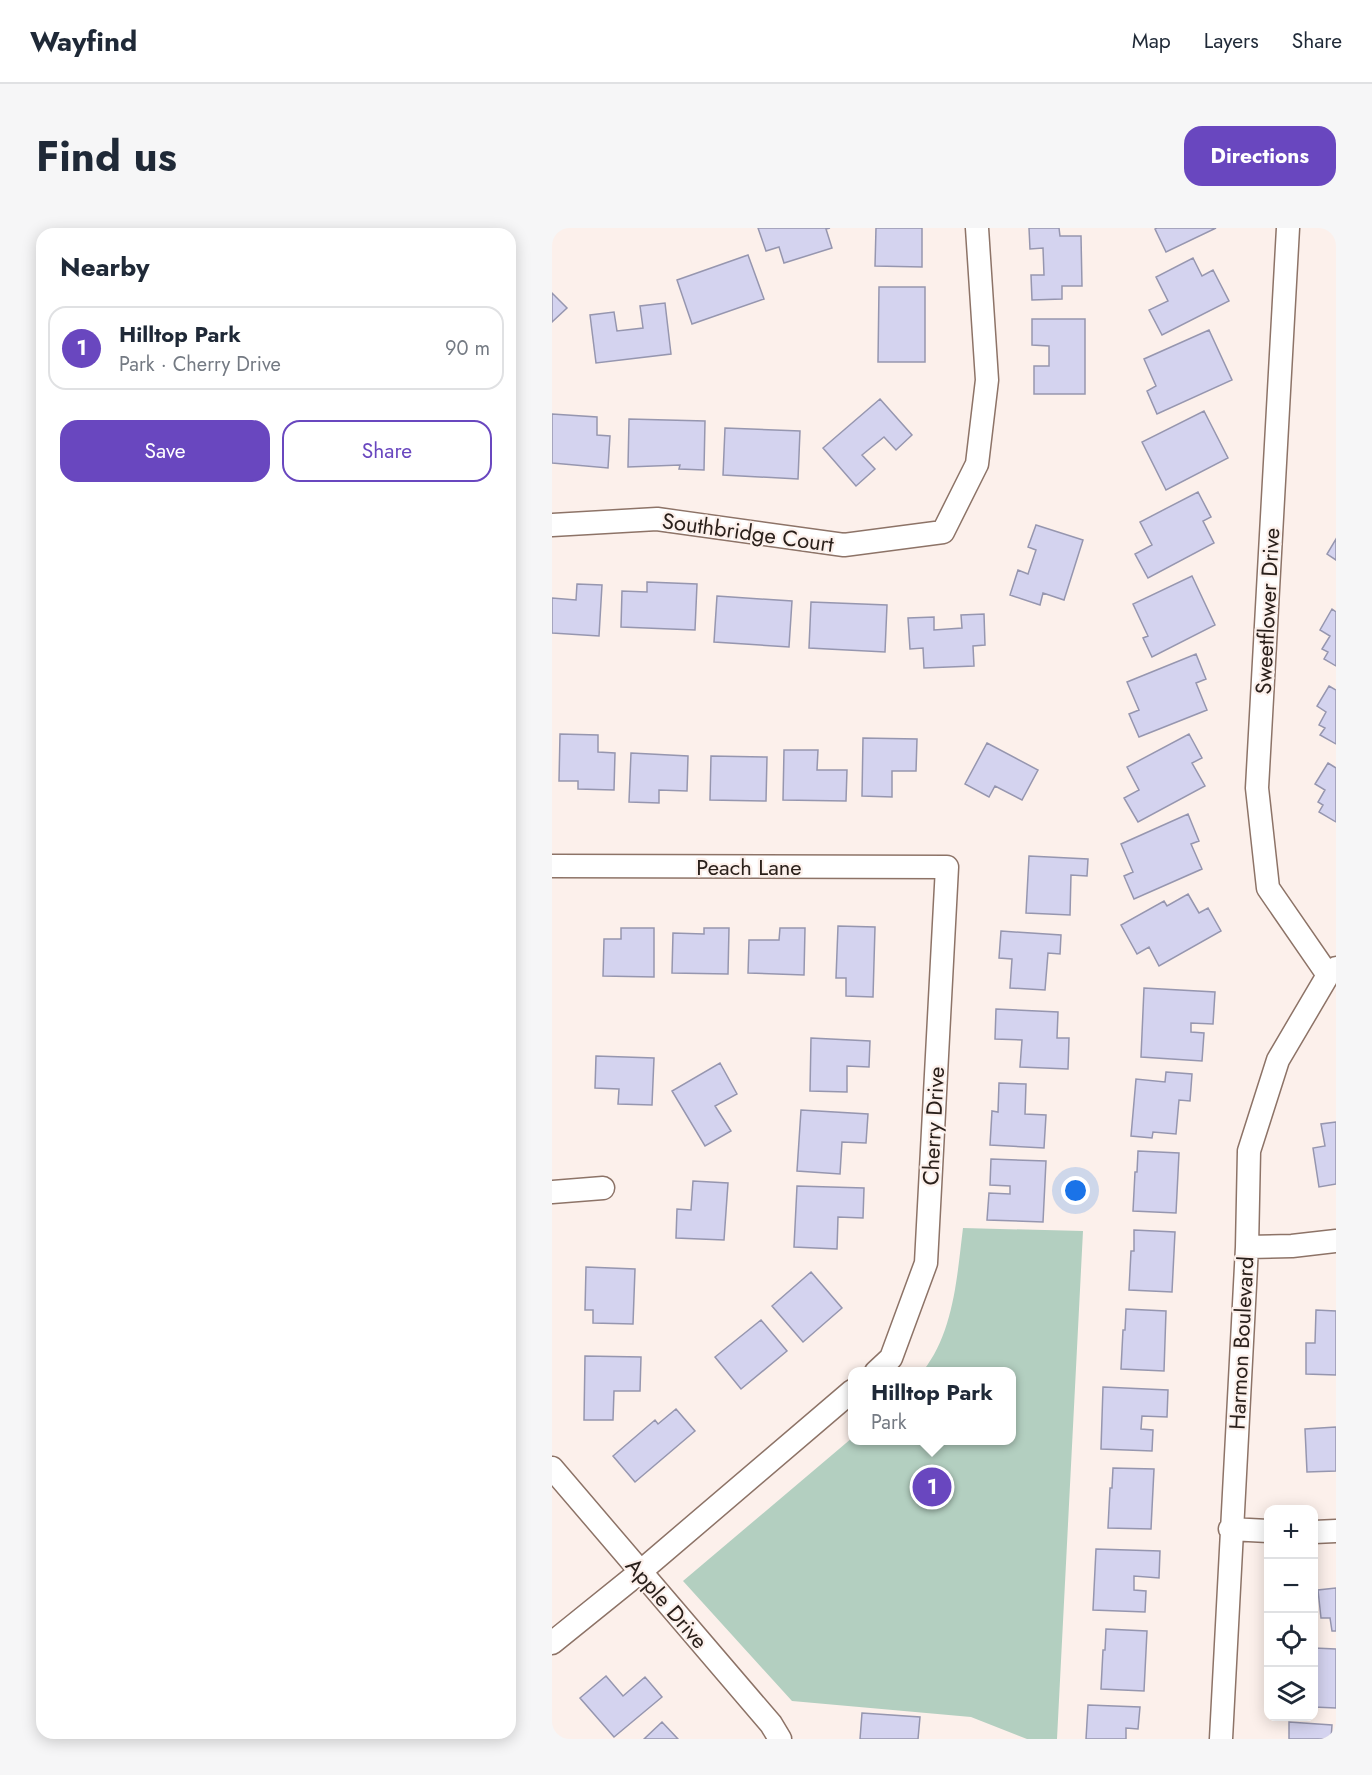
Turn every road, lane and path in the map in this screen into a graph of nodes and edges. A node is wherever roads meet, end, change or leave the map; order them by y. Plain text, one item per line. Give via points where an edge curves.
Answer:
1 (978, 228) edge
2 (1288, 228) edge
3 (552, 525) edge
4 (552, 866) edge
5 (947, 867) joint
6 (1332, 971) edge
7 (603, 1188) dead end
8 (552, 1192) edge
9 (1336, 1241) edge
10 (1247, 1247) junction
11 (881, 1367) edge
12 (848, 1394) edge
13 (552, 1468) edge
14 (1230, 1528) junction
15 (1264, 1531) edge
16 (1336, 1531) edge
17 (1318, 1532) edge
18 (640, 1572) junction
19 (552, 1643) edge
20 (780, 1739) edge
21 (1221, 1739) edge

1 - 3 street, Southbridge Court via 987,380 977,464 943,532 844,545 657,519
2 - 6 street, Sweetflower Drive via 1257,788 1268,888
4 - 5 street, Peach Lane
5 - 11 street, Cherry Drive via 926,1263 891,1358
6 - 10 street, Harmon Boulevard via 1278,1060 1249,1151
7 - 8 street
9 - 10 street
10 - 14 street, Harmon Boulevard
12 - 18 street
13 - 18 street, Apple Drive
14 - 15 street
14 - 21 street, Harmon Boulevard
16 - 17 street
18 - 19 street
18 - 20 street, Apple Drive

